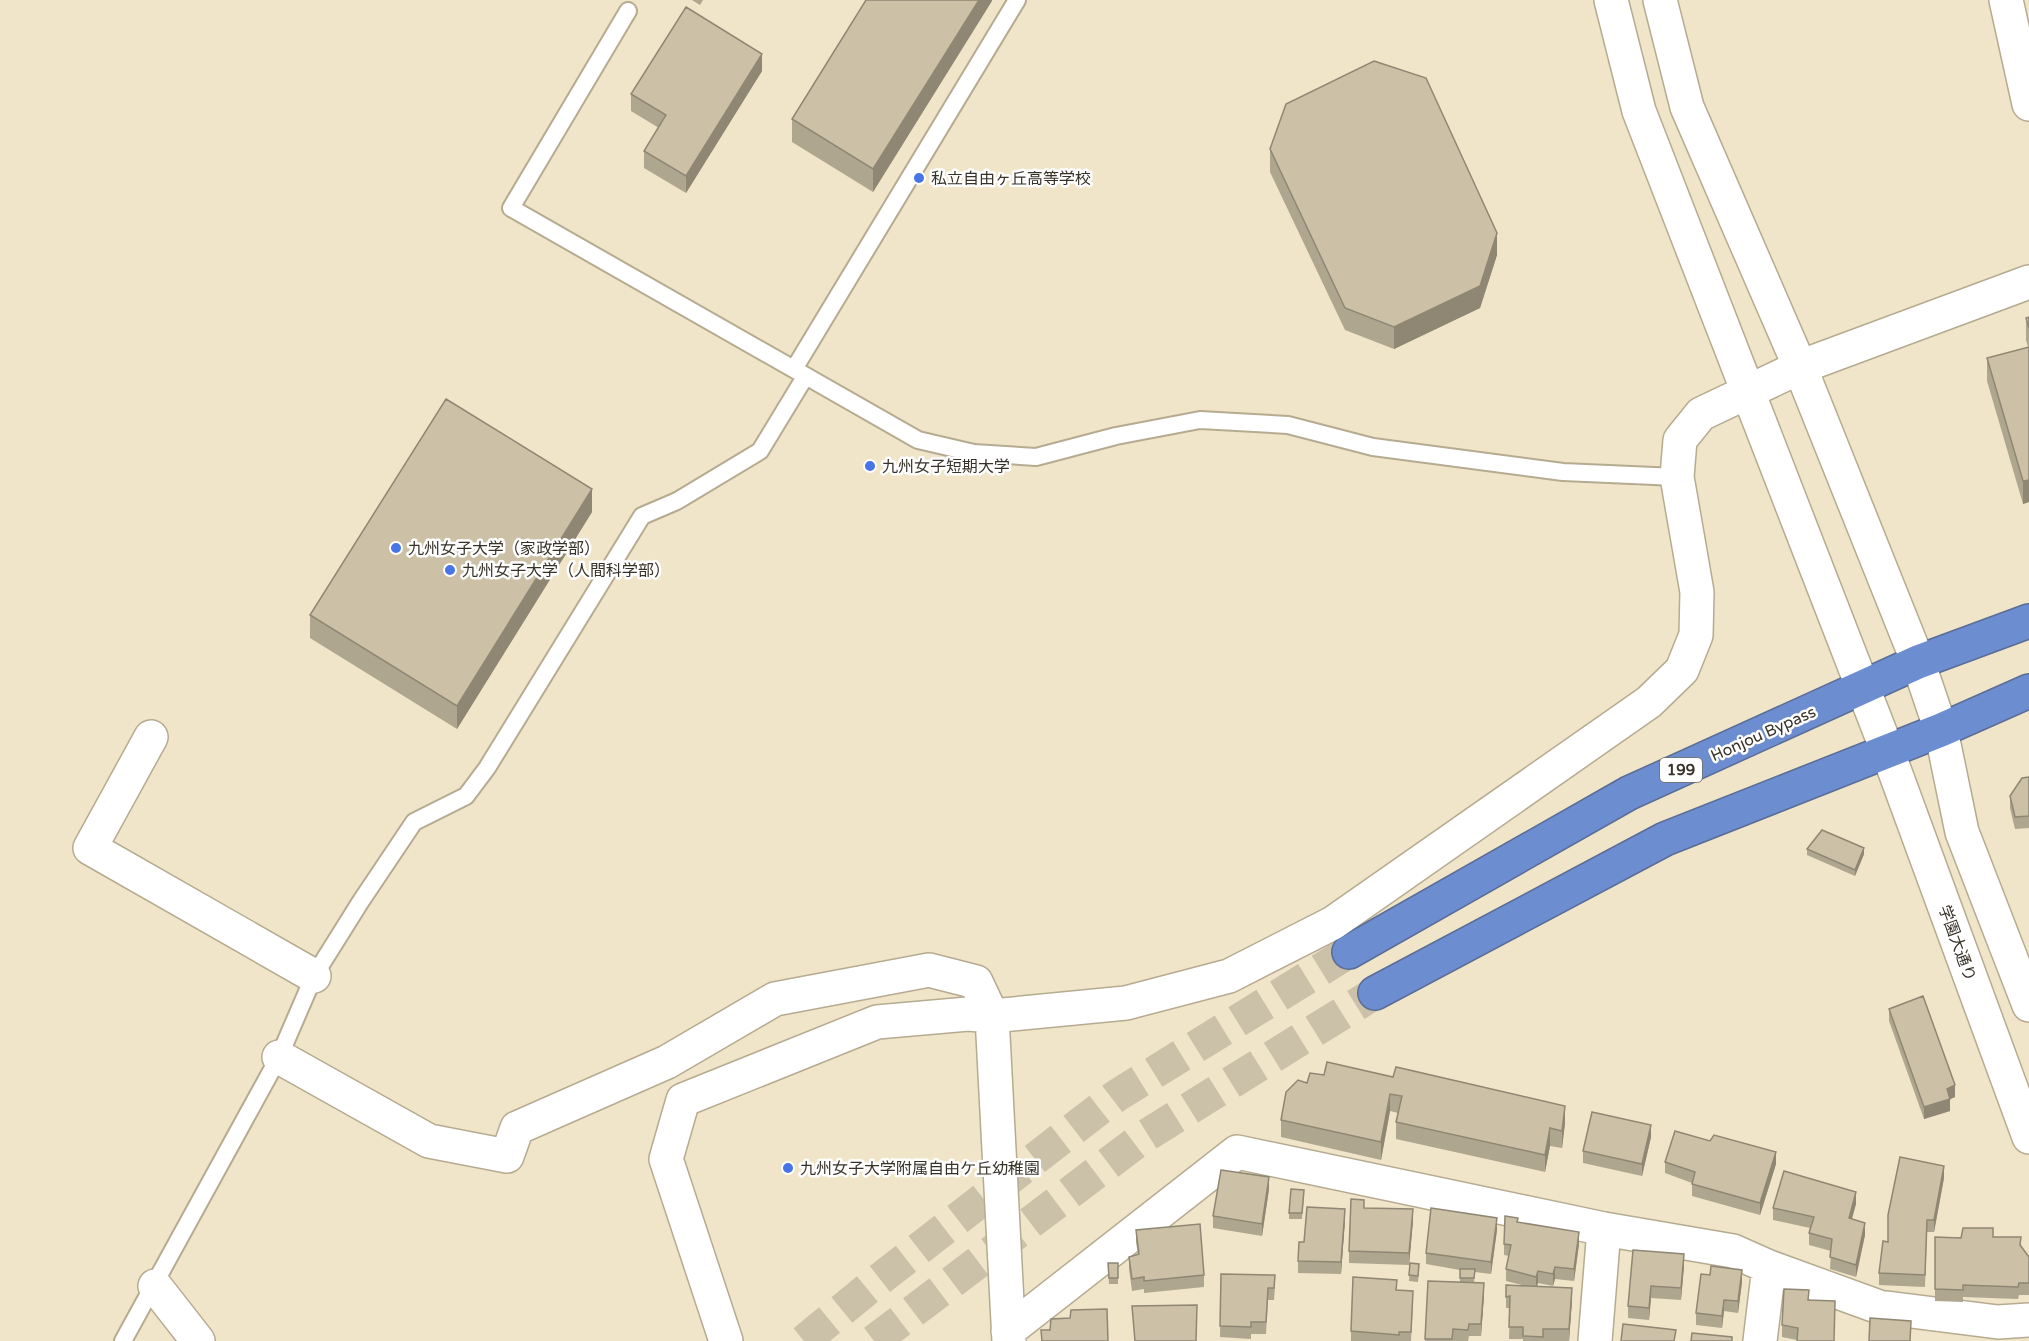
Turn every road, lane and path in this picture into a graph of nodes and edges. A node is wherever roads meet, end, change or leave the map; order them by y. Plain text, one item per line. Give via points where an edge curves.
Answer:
1 (1017, 0) edge
2 (1611, 0) edge
3 (1660, 0) edge
4 (2006, 0) edge
5 (628, 11) dead end
6 (2029, 104) edge
7 (2029, 282) edge
8 (1800, 367) junction
9 (799, 373) junction
10 (1748, 393) junction
11 (1677, 477) junction
12 (2029, 621) edge
13 (1918, 662) junction
14 (1862, 689) junction
15 (2029, 692) edge
16 (1941, 730) junction
17 (151, 737) dead end
18 (1887, 750) junction
19 (1349, 952) tunnel mouth
20 (314, 976) junction
21 (1375, 993) tunnel mouth
22 (2029, 1005) edge
23 (992, 1016) junction
24 (279, 1056) junction
25 (2029, 1137) edge
26 (1604, 1229) junction
27 (1768, 1268) junction
28 (154, 1286) junction
29 (2029, 1320) edge
30 (1009, 1336) edge
31 (123, 1341) edge
32 (198, 1341) edge
33 (726, 1341) edge
34 (1595, 1341) edge
35 (1760, 1341) edge

1 - 9 lane
2 - 10 street, 学園大通り via 1639,111
3 - 8 street via 1687,106
4 - 6 street
5 - 9 lane via 511,208
7 - 8 street
8 - 10 street
8 - 13 street
9 - 11 lane via 918,440 974,453 1036,457 1200,420 1288,425 1373,447 1552,470
9 - 20 lane via 760,451 677,501 642,516 487,768 466,796 414,822
10 - 11 street via 1701,414 1680,441
10 - 14 street, 学園大通り
11 - 23 street via 1697,592 1696,634 1682,670 1649,702 1333,923 1228,976 1126,1003
12 - 13 highway, Honjou Bypass / 199
13 - 14 highway, Honjou Bypass / 199
13 - 16 street
14 - 18 street, 学園大通り
14 - 19 highway, Honjou Bypass / 199 via 1629,793
15 - 16 highway
16 - 18 highway
16 - 22 street via 1962,832
17 - 20 street via 90,848
18 - 21 highway via 1665,839
18 - 25 street, 学園大通り
20 - 24 lane
23 - 24 street via 976,982 929,970 774,999 667,1062 517,1128 507,1156 429,1142
23 - 30 street
23 - 33 street via 968,1014 877,1022 683,1100 666,1159
24 - 28 lane
26 - 27 street via 1733,1251
26 - 30 street via 1237,1152
26 - 34 street
27 - 29 street via 1879,1307 1998,1322
27 - 35 street
28 - 31 lane
28 - 32 street

